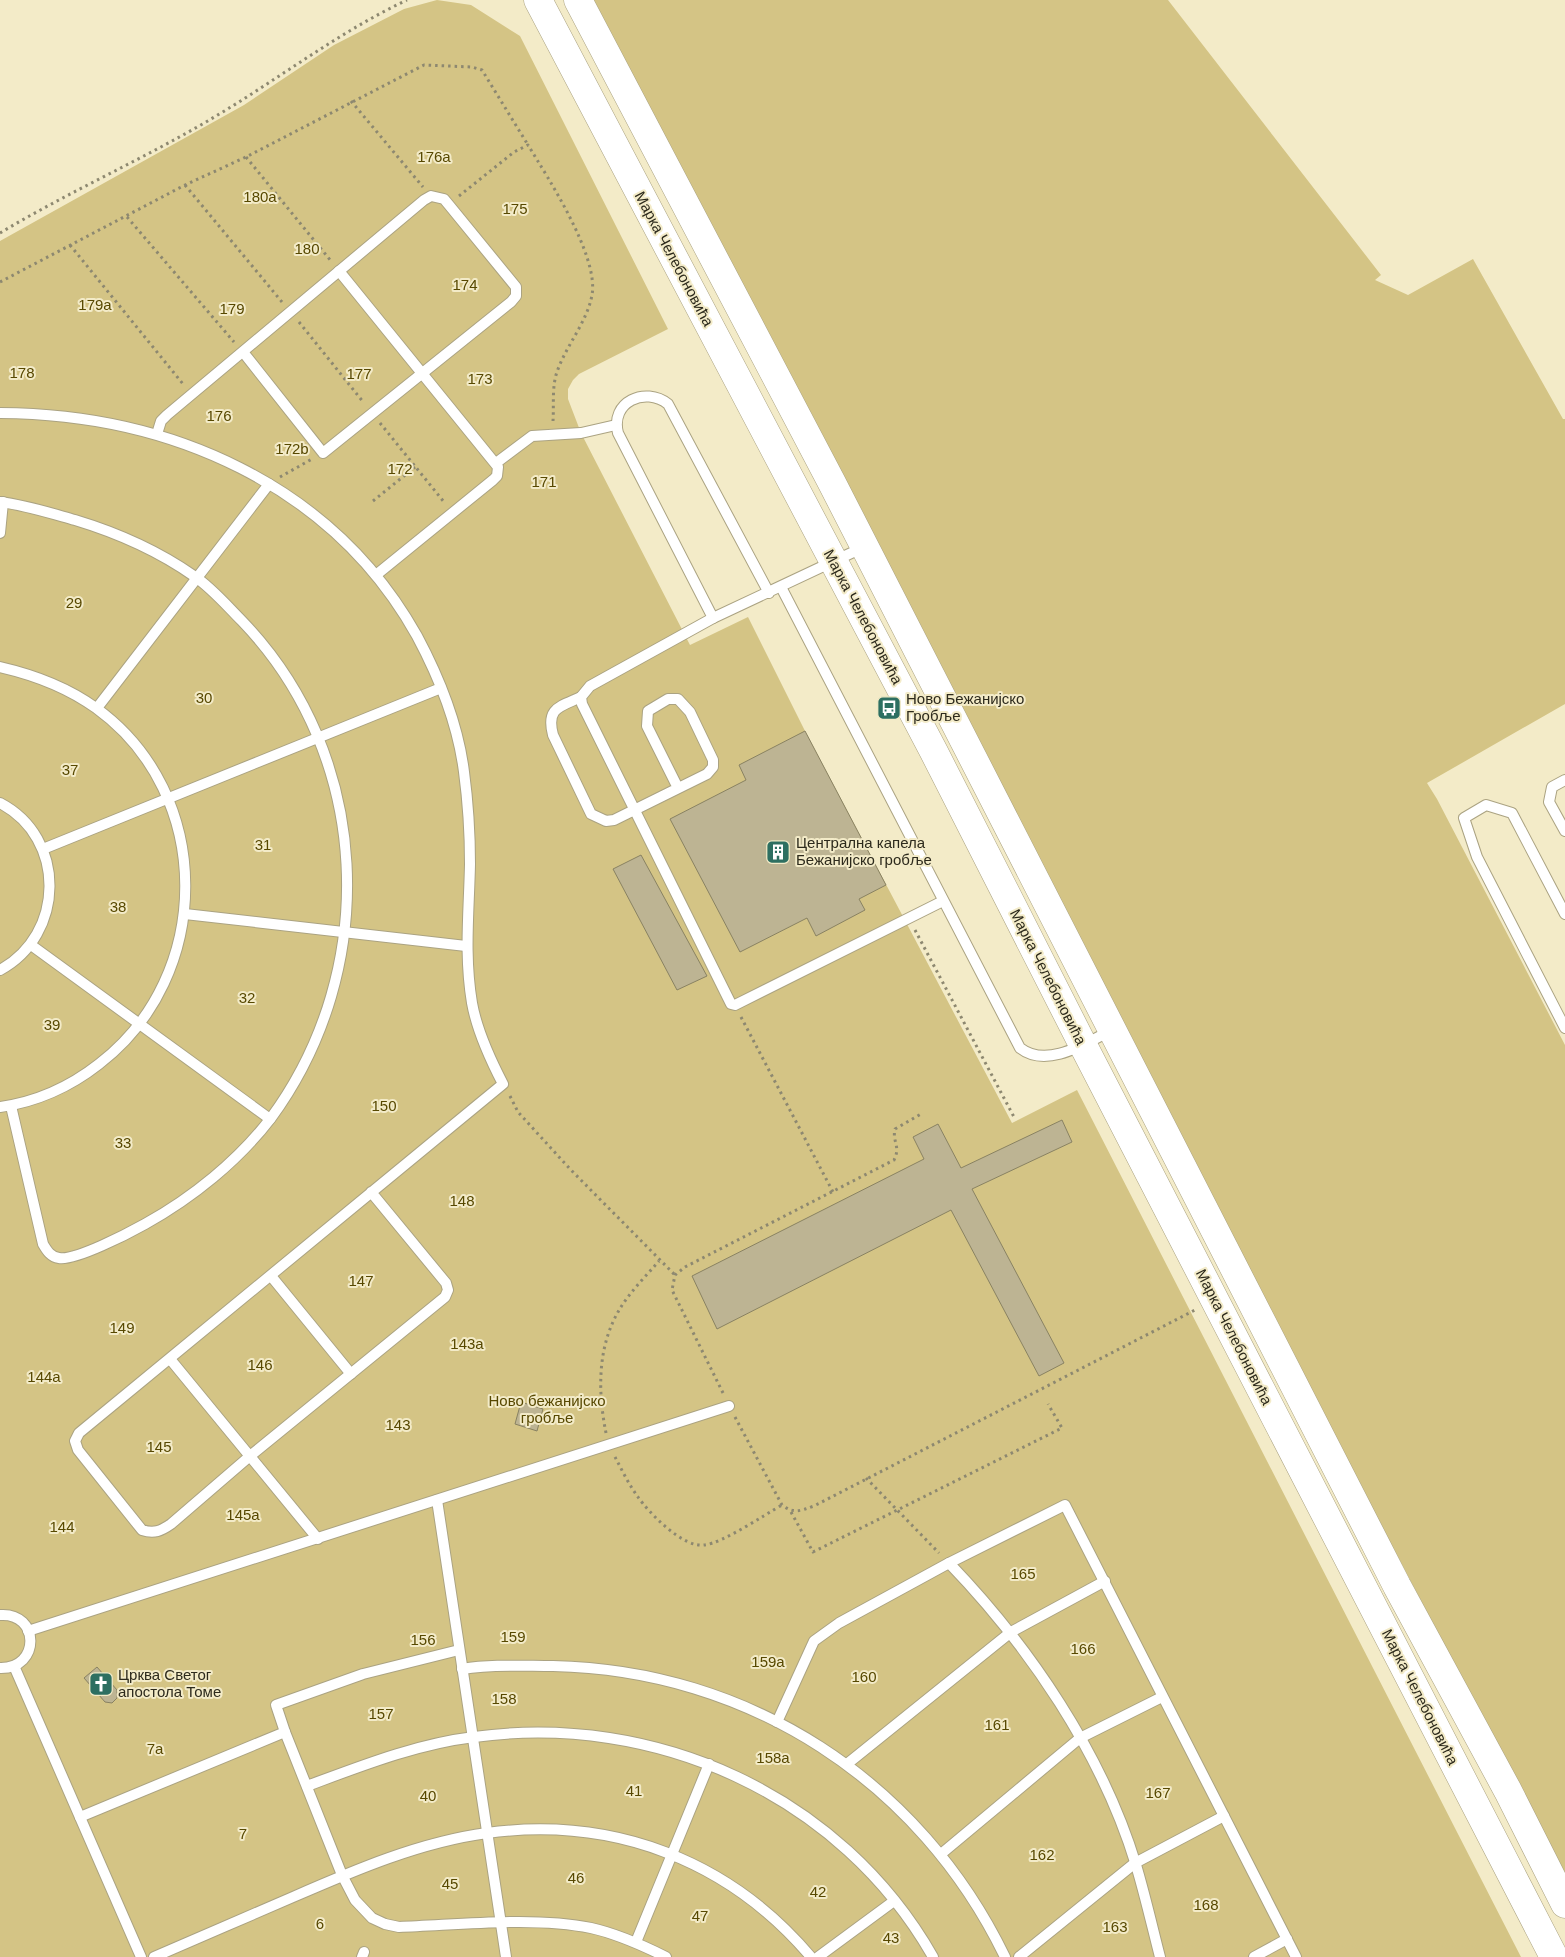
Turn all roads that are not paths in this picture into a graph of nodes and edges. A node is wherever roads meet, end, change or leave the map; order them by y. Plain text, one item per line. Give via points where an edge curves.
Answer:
1 (538, 0) edge
2 (578, 0) edge
3 (339, 271) junction
4 (243, 352) junction
5 (422, 373) junction
6 (0, 413) edge
7 (616, 425) junction
8 (157, 434) junction
9 (496, 463) junction
10 (269, 484) junction
11 (1, 502) edge
12 (0, 533) edge
13 (864, 547) junction
14 (834, 562) junction
15 (376, 575) junction
16 (196, 577) junction
17 (781, 587) junction
18 (769, 593) junction
19 (713, 618) junction
20 (0, 668) edge
21 (441, 688) junction
22 (581, 697) junction
23 (97, 708) junction
24 (319, 737) junction
25 (1565, 780) edge
26 (678, 788) junction
27 (168, 799) junction
28 (0, 803) edge
29 (633, 810) junction
30 (1565, 831) edge
31 (43, 849) junction
32 (943, 901) junction
33 (185, 914) junction
34 (1565, 914) edge
35 (344, 931) junction
36 (31, 945) junction
37 (466, 946) junction
38 (0, 970) edge
39 (140, 1024) junction
40 (1565, 1028) edge
41 (1112, 1030) junction
42 (1082, 1045) junction
43 (5, 1106) edge
44 (270, 1119) junction
45 (372, 1192) junction
46 (271, 1276) junction
47 (170, 1359) junction
48 (351, 1374) junction
49 (729, 1406) road end
50 (250, 1456) junction
51 (437, 1500) junction
52 (318, 1539) junction
53 (949, 1563) junction
54 (1105, 1582) junction
55 (1397, 1586) junction
56 (1370, 1599) junction
57 (0, 1615) edge
58 (28, 1631) junction
59 (1011, 1632) junction
60 (460, 1650) junction
61 (14, 1666) junction
62 (0, 1668) edge
63 (462, 1669) junction
64 (1162, 1696) junction
65 (777, 1722) junction
66 (285, 1732) junction
67 (472, 1737) junction
68 (1080, 1738) junction
69 (709, 1764) junction
70 (848, 1764) junction
71 (307, 1786) junction
72 (1224, 1816) junction
73 (80, 1817) junction
74 (486, 1833) junction
75 (672, 1854) junction
76 (941, 1854) junction
77 (1135, 1864) junction
78 (342, 1875) junction
79 (894, 1901) junction
80 (1565, 1904) edge
81 (501, 1924) junction
82 (1286, 1939) junction
83 (636, 1942) junction
84 (141, 1957) edge
85 (154, 1957) edge
86 (506, 1957) edge
87 (666, 1957) edge
88 (812, 1957) edge
89 (818, 1957) edge
90 (933, 1957) edge
91 (1005, 1957) edge
92 (1020, 1957) edge
93 (1160, 1957) edge
94 (1254, 1957) edge
95 (1296, 1957) edge
96 (1554, 1957) edge

1 - 14 main road, Марка Челебоновића
2 - 13 main road, Марка Челебоновића
3 - 4 lane
3 - 5 lane
3 - 5 lane via 431,196 444,199 513,281 516,296 511,302
4 - 5 lane via 323,453
4 - 8 lane via 161,421
5 - 9 lane
6 - 8 lane via 96,421
7 - 9 lane via 581,433 532,436
7 - 18 lane via 620,409 634,398 651,396 668,404
7 - 19 lane
8 - 10 lane via 235,465
9 - 15 lane via 497,476
10 - 15 lane via 312,513
10 - 16 lane
11 - 12 lane
11 - 16 lane via 110,530 163,556
13 - 14 lane
13 - 41 main road, Марка Челебоновића
14 - 17 lane
14 - 42 main road, Марка Челебоновића
15 - 21 lane via 402,609 429,658
16 - 23 lane
16 - 24 lane via 227,605 273,656
17 - 18 lane
17 - 32 lane
18 - 19 lane
19 - 22 lane via 590,686
20 - 23 lane via 27,673 63,688
21 - 24 lane
21 - 37 lane via 457,728 468,815 470,863
22 - 29 lane
22 - 29 lane via 551,715 553,735 591,814 606,821
23 - 27 lane via 138,749
24 - 27 lane
24 - 35 lane via 340,803 346,842 348,886
25 - 30 lane via 1552,786 1549,802
26 - 26 lane via 647,726 648,711 668,698 685,704 713,760 707,774
26 - 29 lane
27 - 31 lane
27 - 33 lane via 185,865
28 - 31 lane via 22,818
29 - 32 lane via 731,1004 735,1005
31 - 36 lane via 49,868 50,895 41,928
32 - 42 lane via 1020,1048 1036,1056 1045,1056
33 - 35 lane
33 - 39 lane via 177,953 162,990
34 - 40 lane via 1512,813 1486,805 1464,818 1477,857
35 - 37 lane
35 - 44 lane via 325,1015 290,1088
36 - 38 lane via 18,959
36 - 39 lane
37 - 45 lane via 472,1005 483,1040 503,1084
39 - 43 lane via 114,1053 83,1076 48,1094
39 - 44 lane
41 - 42 lane
41 - 55 main road, Марка Челебоновића
42 - 56 main road, Марка Челебоновића
43 - 44 lane via 43,1244 50,1255 63,1259 112,1241 166,1212 228,1164
45 - 46 lane
45 - 48 lane via 446,1283 448,1290 445,1297
46 - 47 lane
46 - 48 lane
47 - 50 lane
47 - 50 lane via 85,1426 75,1441 78,1450 142,1530 150,1533 171,1524
48 - 50 lane
49 - 51 lane
50 - 52 lane
51 - 52 lane
51 - 60 lane
52 - 58 lane
53 - 54 lane via 1065,1505
53 - 59 lane
53 - 65 lane via 825,1631 814,1641
54 - 59 lane
54 - 64 lane
55 - 56 main road
55 - 80 main road, Марка Челебоновића
56 - 96 main road, Марка Челебоновића
57 - 58 lane via 16,1618
58 - 61 lane via 29,1651
59 - 68 lane
59 - 70 lane
60 - 63 lane
60 - 66 lane via 363,1674 276,1705
61 - 62 lane
61 - 73 lane
63 - 65 lane via 503,1665 562,1666 625,1673 691,1688
63 - 67 lane
64 - 68 lane
64 - 72 lane
65 - 70 lane
66 - 71 lane
66 - 73 lane
67 - 69 lane via 533,1732 612,1737
67 - 71 lane via 390,1756
67 - 74 lane
68 - 76 lane
68 - 77 lane via 1110,1799
69 - 75 lane
69 - 79 lane via 763,1790 812,1823 857,1861
70 - 76 lane via 888,1797
71 - 78 lane
72 - 77 lane
72 - 82 lane
73 - 84 lane
74 - 75 lane via 577,1830 633,1841
74 - 78 lane via 432,1845
74 - 81 lane
75 - 83 lane
75 - 88 lane via 748,1896
76 - 91 lane via 980,1908
77 - 92 lane
77 - 93 lane
78 - 81 lane via 360,1907 385,1924 399,1928
78 - 85 lane
79 - 89 lane
79 - 90 lane
81 - 83 lane via 546,1923 590,1928
81 - 86 lane
82 - 94 lane
82 - 95 lane
83 - 87 lane

